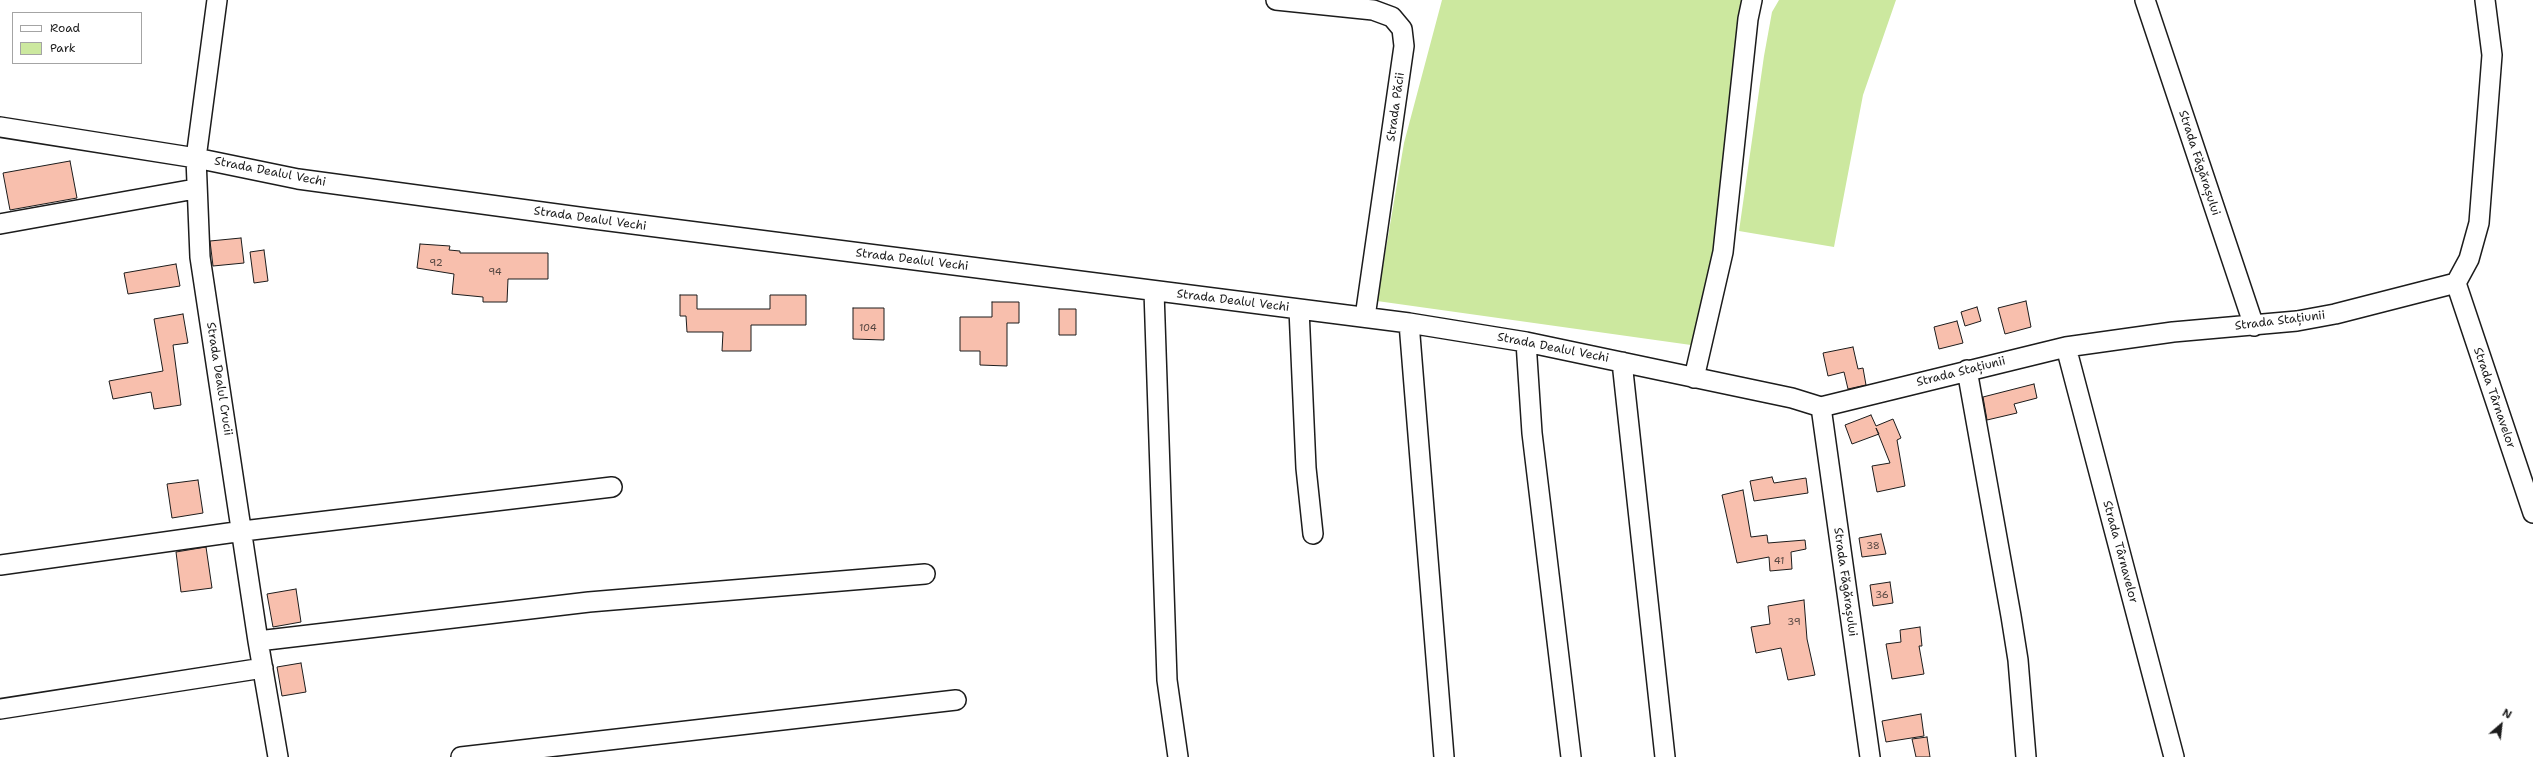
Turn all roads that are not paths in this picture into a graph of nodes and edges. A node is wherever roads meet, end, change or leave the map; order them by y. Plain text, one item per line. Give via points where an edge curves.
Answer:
1 (217, 0) edge
2 (1276, 0) edge
3 (1752, 0) edge
4 (2145, 0) edge
5 (2485, 0) edge
6 (0, 127) edge
7 (196, 158) junction
8 (195, 189) junction
9 (0, 224) edge
10 (2456, 283) junction
11 (1154, 291) junction
12 (1298, 309) junction
13 (1365, 317) junction
14 (1409, 322) junction
15 (2254, 326) junction
16 (1526, 342) junction
17 (2066, 347) junction
18 (1622, 362) junction
19 (1967, 370) junction
20 (1694, 378) junction
21 (1821, 406) junction
22 (612, 487) dead end
23 (2533, 513) edge
24 (243, 531) junction
25 (1313, 534) dead end
26 (0, 565) edge
27 (925, 574) dead end
28 (258, 641) junction
29 (263, 668) junction
30 (956, 700) dead end
31 (0, 710) edge
32 (278, 757) edge
33 (461, 757) edge
34 (1178, 757) edge
35 (1444, 757) edge
36 (1571, 757) edge
37 (1665, 757) edge
38 (1870, 757) edge
39 (2026, 757) edge
40 (2174, 757) edge

1 - 7 street, Strada Dealul Crucii
2 - 13 street, Strada Păcii via 1373,10 1392,17 1402,29 1404,46
3 - 20 street via 1722,252
4 - 15 street, Strada Făgărașului
5 - 10 street via 2492,55 2479,223 2469,259
6 - 7 street, Strada Dealul Vechi
7 - 8 street, Strada Dealul Crucii
7 - 11 street, Strada Dealul Vechi via 305,180 594,220
8 - 9 street
8 - 24 street, Strada Dealul Crucii via 200,257
10 - 15 street, Strada Stațiunii via 2335,314
10 - 23 street, Strada Târnavelor
11 - 12 street, Strada Dealul Vechi
11 - 34 street via 1168,680
12 - 13 street, Strada Dealul Vechi
12 - 25 street via 1306,468
13 - 14 street, Strada Dealul Vechi
14 - 16 street, Strada Dealul Vechi
14 - 35 street
15 - 17 street, Strada Stațiunii via 2172,332
16 - 18 street, Strada Dealul Vechi
16 - 36 street via 1532,433
17 - 19 street, Strada Stațiunii
17 - 40 street, Strada Târnavelor
18 - 20 street, Strada Dealul Vechi
18 - 37 street
19 - 21 street, Strada Stațiunii
19 - 39 street via 2018,660
20 - 21 street, Strada Dealul Vechi
21 - 38 street, Strada Făgărașului
22 - 24 street
24 - 26 street
24 - 28 street, Strada Dealul Crucii
27 - 28 street via 589,602
28 - 29 street, Strada Dealul Crucii
29 - 31 street
29 - 32 street, Strada Dealul Crucii
30 - 33 street

